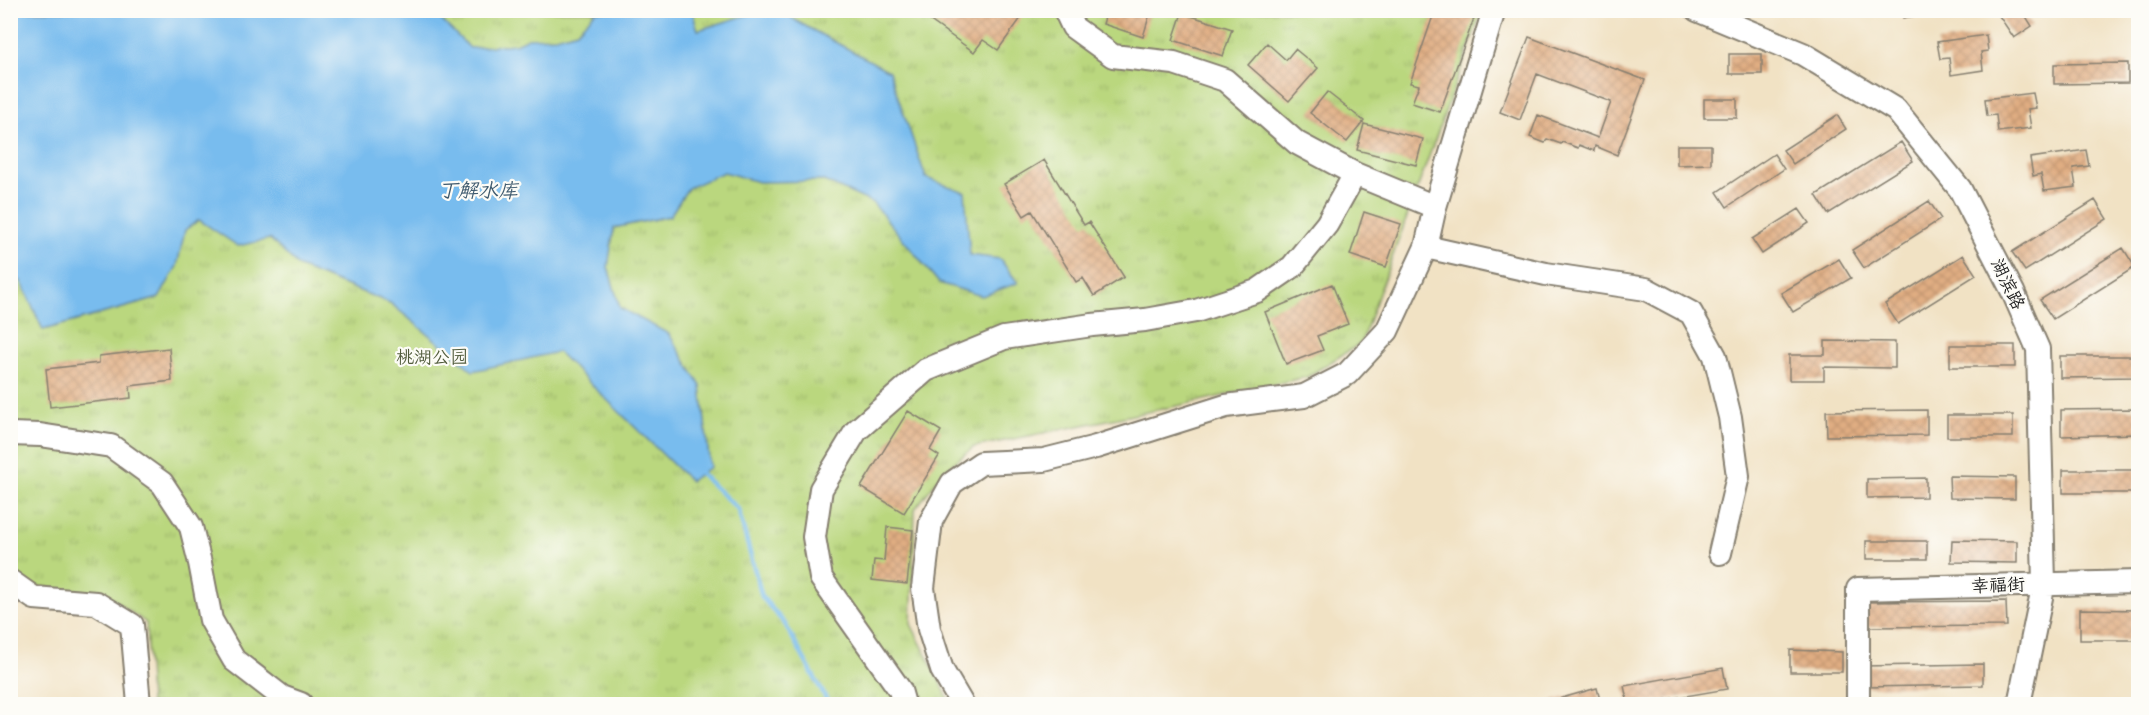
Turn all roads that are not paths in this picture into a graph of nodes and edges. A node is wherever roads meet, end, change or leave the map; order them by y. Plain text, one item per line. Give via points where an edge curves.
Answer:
1 (1065, 10) edge
2 (1494, 10) edge
3 (1697, 10) edge
4 (1355, 174) junction
5 (1435, 207) junction
6 (1426, 247) junction
7 (10, 434) edge
8 (1720, 553) dead end
9 (10, 581) edge
10 (2139, 582) edge
11 (2044, 583) junction
12 (139, 705) edge
13 (301, 705) edge
14 (904, 705) edge
15 (962, 705) edge
16 (1858, 705) edge
17 (2019, 705) edge

1 - 4 street via 1073,27 1113,56 1174,63 1225,80 1297,143
2 - 5 street
3 - 11 street, 湖滨路 via 1803,54 1896,110 1959,189 2038,349
4 - 5 street
4 - 14 street via 1327,224 1292,267 1257,291 1196,311 1004,338 926,370 856,431 821,489 814,537 821,578 900,690
5 - 6 street
6 - 8 street via 1546,274 1646,289 1691,312 1715,356 1730,417 1738,476
6 - 15 street via 1387,331 1347,374 1304,396 1226,406 1044,460 981,463 952,483 931,521 923,588 929,629 942,670
7 - 13 street via 111,446 162,483 191,527 211,620 234,660 282,697
9 - 12 street via 34,598 96,603 132,626
10 - 11 street, 幸福街
11 - 16 street, 幸福街 via 1858,589
11 - 17 street, 湖滨路

